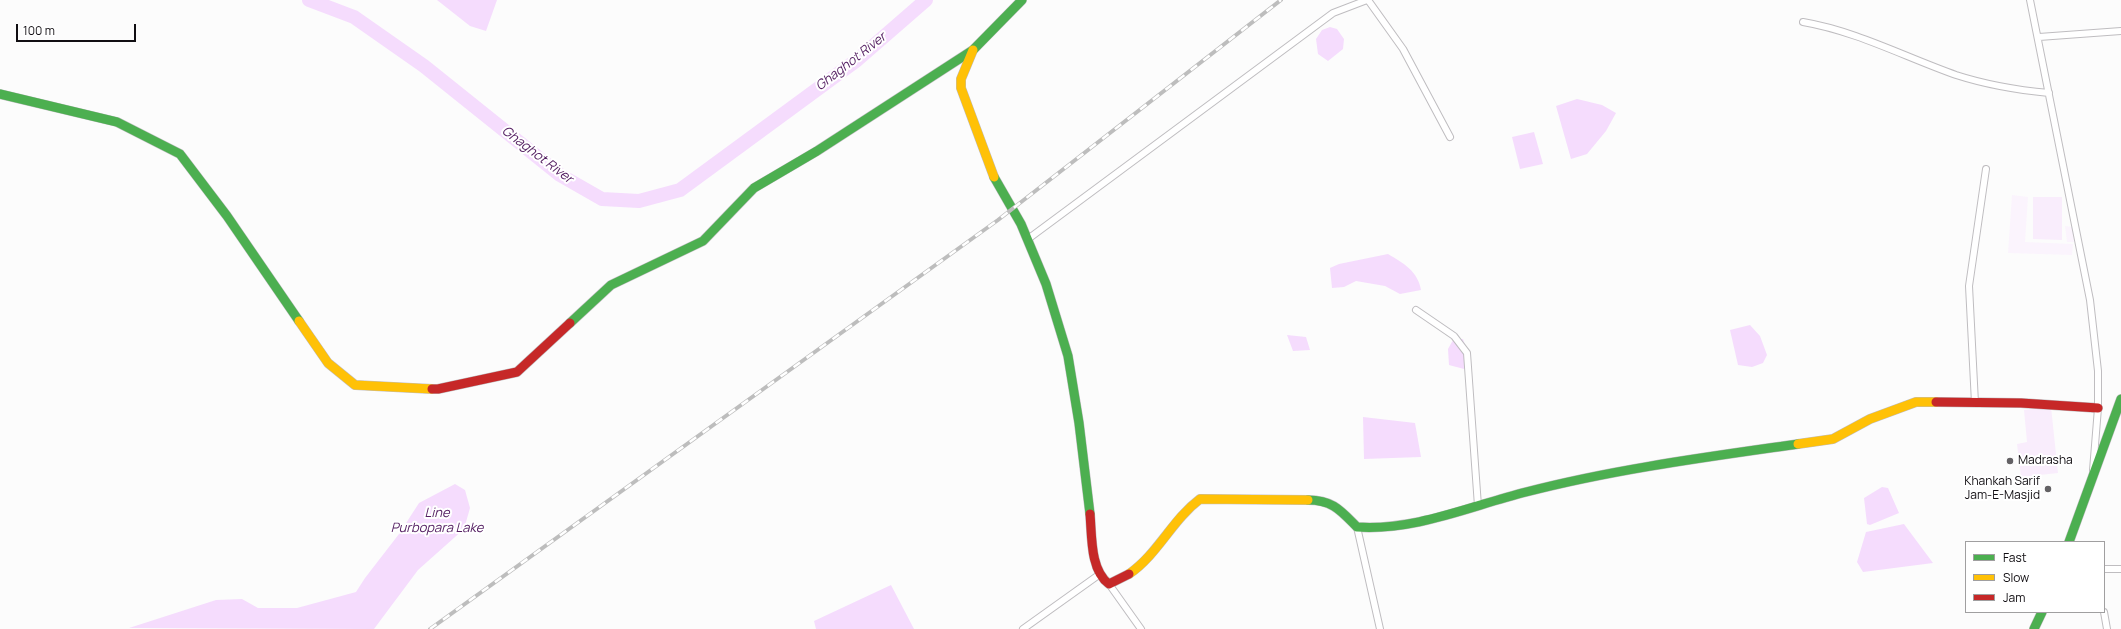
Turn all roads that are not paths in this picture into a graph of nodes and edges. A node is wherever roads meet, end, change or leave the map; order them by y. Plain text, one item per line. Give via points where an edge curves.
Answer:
1 (1022, 0) edge
2 (1368, 0) edge
3 (2030, 0) edge
4 (1803, 22) dead end
5 (2121, 31) edge
6 (2039, 37) junction
7 (972, 50) junction
8 (2049, 93) junction
9 (0, 94) edge
10 (1450, 137) dead end
11 (1986, 169) dead end
12 (1028, 239) junction
13 (1416, 310) dead end
14 (2121, 399) edge
15 (1975, 403) junction
16 (2098, 408) junction
17 (2092, 479) junction
18 (1478, 506) junction
19 (1357, 527) junction
20 (2069, 541) edge
21 (2121, 568) edge
22 (2105, 569) edge
23 (1100, 574) junction
24 (1110, 584) junction
25 (2042, 613) edge
26 (2104, 613) edge
27 (1023, 629) edge
28 (1141, 629) edge
29 (1380, 629) edge
30 (2034, 629) edge
31 (2107, 629) edge

1 - 7 street
2 - 10 street via 1403,49
2 - 12 street via 1333,13
3 - 6 street
4 - 8 street via 1832,26 1956,75 1990,85
5 - 6 street
6 - 8 street
7 - 9 street via 817,151 754,188 703,241 611,285 517,372 438,389 355,385 328,363 227,216 180,154 117,122
7 - 12 street via 961,79 961,88 994,177
8 - 16 street via 2090,300 2098,371
11 - 15 street via 1969,286
12 - 23 street via 1046,284 1073,375 1094,549
13 - 18 street via 1454,336 1467,353
14 - 17 street
15 - 16 street
15 - 18 street via 1916,402 1870,420 1833,439 1682,460 1526,492
16 - 17 street
17 - 20 street
18 - 19 street via 1434,519 1394,526
19 - 24 street via 1337,507 1322,500 1200,499 1191,504 1156,549 1134,572
19 - 29 street
21 - 22 street
23 - 24 street via 1103,580
23 - 27 street
24 - 28 street
25 - 30 street
26 - 31 street

